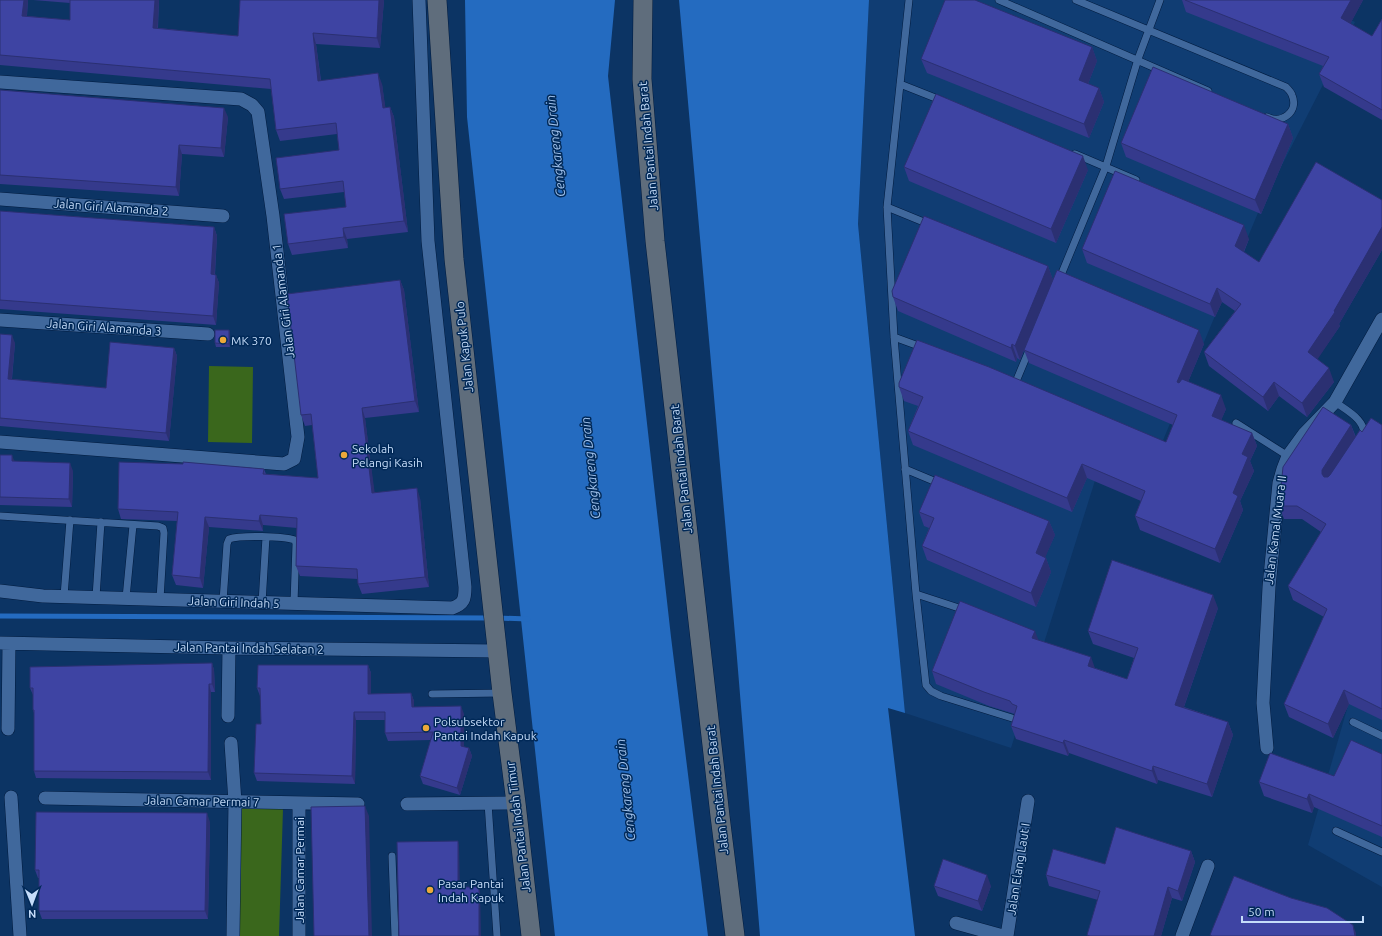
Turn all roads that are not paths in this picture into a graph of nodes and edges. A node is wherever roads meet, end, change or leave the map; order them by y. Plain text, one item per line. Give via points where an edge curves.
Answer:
1 (419, 0) edge
2 (437, 0) edge
3 (643, 0) edge
4 (909, 0) edge
5 (999, 0) edge
6 (1076, 0) edge
7 (1160, 0) edge
8 (1150, 30) junction
9 (1138, 59) junction
10 (0, 82) edge
11 (900, 84) junction
12 (1216, 94) edge
13 (951, 105) edge
14 (1258, 113) edge
15 (1069, 152) edge
16 (1106, 166) junction
17 (1141, 182) edge
18 (0, 198) edge
19 (887, 207) junction
20 (223, 216) dead end
21 (937, 227) edge
22 (1067, 280) edge
23 (1382, 319) edge
24 (0, 320) edge
25 (208, 334) dead end
26 (894, 337) junction
27 (1033, 341) edge
28 (930, 350) edge
29 (1015, 384) edge
30 (1335, 402) junction
31 (1236, 423) dead end
32 (0, 442) edge
33 (1360, 442) edge
34 (1288, 456) junction
35 (905, 469) junction
36 (948, 487) edge
37 (0, 516) edge
38 (70, 520) junction
39 (101, 522) junction
40 (133, 525) junction
41 (266, 537) junction
42 (0, 591) edge
43 (916, 594) junction
44 (64, 596) junction
45 (96, 597) junction
46 (126, 598) junction
47 (160, 599) junction
48 (223, 602) junction
49 (262, 603) junction
50 (294, 603) junction
51 (973, 612) edge
52 (4, 644) edge
53 (229, 648) junction
54 (497, 651) junction
55 (432, 694) dead end
56 (502, 694) junction
57 (228, 716) dead end
58 (1012, 718) edge
59 (1353, 722) dead end
60 (8, 729) dead end
61 (1382, 736) edge
62 (231, 743) dead end
63 (1267, 748) dead end
64 (11, 797) dead end
65 (45, 798) dead end
66 (235, 802) junction
67 (1028, 802) dead end
68 (488, 803) junction
69 (516, 803) junction
70 (299, 804) junction
71 (358, 804) dead end
72 (407, 804) dead end
73 (1336, 831) dead end
74 (1382, 852) edge
75 (392, 856) dead end
76 (1208, 866) dead end
77 (956, 923) dead end
78 (20, 936) edge
79 (233, 936) edge
80 (299, 936) edge
81 (395, 936) edge
82 (497, 936) edge
83 (530, 936) edge
84 (735, 936) edge
85 (1003, 936) edge
86 (1007, 936) edge
87 (1182, 936) edge

1 - 50 street, Jalan Giri Indah 5 via 428,242 465,598 459,606 452,608
2 - 54 main road, Jalan Kapuk Pulo via 454,260
3 - 84 main road, Jalan Pantai Indah Barat via 642,79 656,241
4 - 11 lane
5 - 9 lane
6 - 8 lane
7 - 8 lane
8 - 9 lane
8 - 14 lane via 1286,87 1292,94 1293,104 1285,118 1272,119
9 - 12 lane
9 - 16 lane
10 - 32 street, Jalan Giri Alamanda 1 via 241,99 258,112 271,201 298,438 294,459 284,464
11 - 13 lane
11 - 19 lane
15 - 16 lane
16 - 17 lane
16 - 22 lane via 1056,278
18 - 20 street, Jalan Giri Alamanda 2
19 - 21 lane
19 - 26 lane
23 - 30 street, Jalan Kamal Muara II
24 - 25 street, Jalan Giri Alamanda 3
26 - 28 lane
26 - 35 lane
27 - 29 lane
30 - 33 lane via 1363,427 1364,436
30 - 34 street, Jalan Kamal Muara II via 1304,434
31 - 34 lane
34 - 63 street, Jalan Kamal Muara II via 1279,483 1269,587 1263,703
35 - 36 lane
35 - 43 lane
37 - 38 lane
38 - 39 lane
38 - 44 lane
39 - 40 lane
39 - 45 lane
40 - 46 lane
40 - 47 lane via 163,528
41 - 48 lane via 229,539
41 - 49 lane
41 - 50 lane via 289,538 296,544
42 - 44 street, Jalan Giri Indah 5
43 - 51 lane
43 - 58 lane via 926,685 941,696
44 - 45 street, Jalan Giri Indah 5
45 - 46 street, Jalan Giri Indah 5
46 - 47 street, Jalan Giri Indah 5
47 - 48 street, Jalan Giri Indah 5
48 - 49 street, Jalan Giri Indah 5
49 - 50 street, Jalan Giri Indah 5
52 - 53 street, Jalan Pantai Indah Selatan 2
52 - 60 street
53 - 54 street, Jalan Pantai Indah Selatan 2
53 - 57 street
54 - 56 main road, Jalan Kapuk Pulo
55 - 56 lane
56 - 69 main road, Jalan Pantai Indah Timur
59 - 61 lane
62 - 66 street
64 - 78 street
65 - 66 street, Jalan Camar Permai 7
66 - 70 street, Jalan Camar Permai 7
66 - 79 street
67 - 86 street, Jalan Elang Laut I
68 - 69 street
68 - 72 street
68 - 82 lane
69 - 83 main road, Jalan Pantai Indah Timur
70 - 71 street, Jalan Camar Permai 7
70 - 80 street, Jalan Camar Permai
73 - 74 lane
75 - 81 lane
76 - 87 street
77 - 85 street

